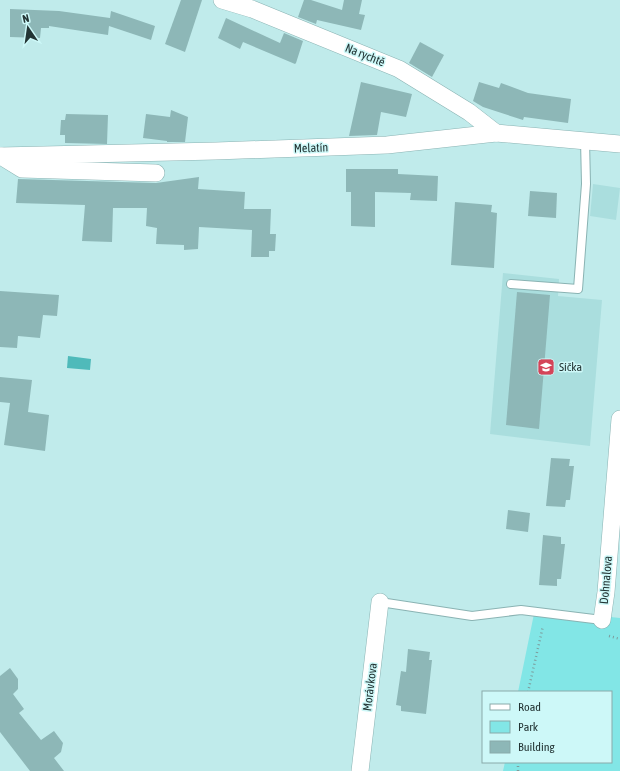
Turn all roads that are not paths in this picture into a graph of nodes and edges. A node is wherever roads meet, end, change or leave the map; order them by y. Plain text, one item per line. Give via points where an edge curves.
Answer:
1 (222, 0) edge
2 (496, 133) junction
3 (586, 140) junction
4 (620, 144) edge
5 (1, 156) edge
6 (156, 173) dead end
7 (511, 284) dead end
8 (620, 419) edge
9 (380, 602) joint
10 (602, 620) joint
11 (360, 771) edge

1 - 2 street, Na rychtě via 252,9 399,68 469,112
2 - 3 street, Melatín
2 - 5 street, Melatín via 387,145
3 - 4 street, Melatín
3 - 7 lane via 586,184 578,289
5 - 6 street, Melatín via 22,169
8 - 10 street, Dohnalova
9 - 10 lane via 472,616 521,610
9 - 11 street, Morávkova

